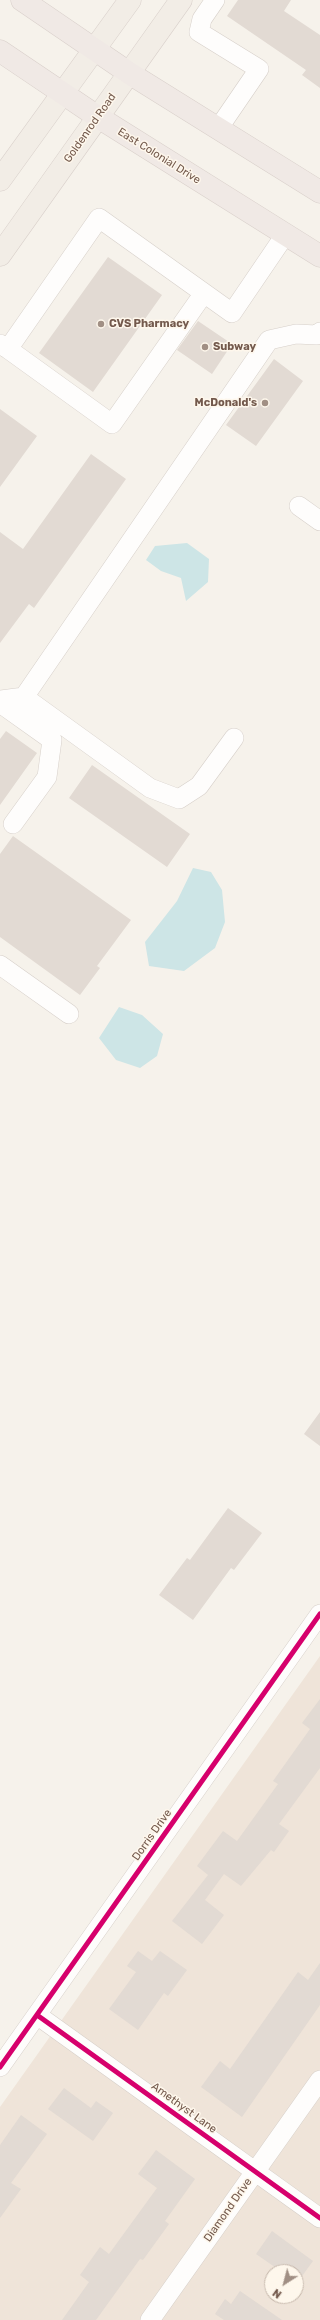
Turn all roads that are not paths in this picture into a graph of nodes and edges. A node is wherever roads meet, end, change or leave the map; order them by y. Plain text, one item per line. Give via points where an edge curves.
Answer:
1 (22, 0) edge
2 (130, 0) edge
3 (181, 0) edge
4 (215, 0) edge
5 (93, 50) junction
6 (0, 51) edge
7 (129, 73) junction
8 (62, 93) junction
9 (98, 117) junction
10 (218, 129) junction
11 (0, 180) edge
12 (320, 192) edge
13 (285, 235) junction
14 (0, 255) edge
15 (320, 256) edge
16 (204, 293) junction
17 (319, 333) edge
18 (4, 346) edge
19 (299, 506) dead end
20 (320, 521) edge
21 (24, 697) junction
22 (0, 701) edge
23 (234, 738) dead end
24 (13, 824) dead end
25 (0, 965) edge
26 (69, 1014) dead end
27 (320, 1614) edge
28 (37, 2015) junction
29 (0, 2067) edge
30 (320, 2080) edge
31 (255, 2171) junction
32 (320, 2218) edge
33 (150, 2320) edge

1 - 5 highway
2 - 5 main road
3 - 7 main road, Goldenrod Road
4 - 10 street via 202,19 199,32 259,69
5 - 7 highway
5 - 8 main road
6 - 8 highway, East Colonial Drive
7 - 9 main road, Goldenrod Road
7 - 10 highway
8 - 9 highway, East Colonial Drive
8 - 11 main road
9 - 13 highway, East Colonial Drive
9 - 14 main road, Goldenrod Road
10 - 12 highway
13 - 15 highway, East Colonial Drive
13 - 16 street via 232,312
16 - 18 street via 99,218
16 - 18 street via 112,424
17 - 21 street via 296,334 269,340
19 - 20 street
21 - 22 street
21 - 23 street via 150,788 179,799 199,786
22 - 24 street via 52,740 46,777
25 - 26 street
27 - 28 street, Dorris Drive
28 - 29 street, Dorris Drive
28 - 31 street, Amethyst Lane
30 - 31 street, Diamond Drive
31 - 32 street, Amethyst Lane
31 - 33 street, Diamond Drive

